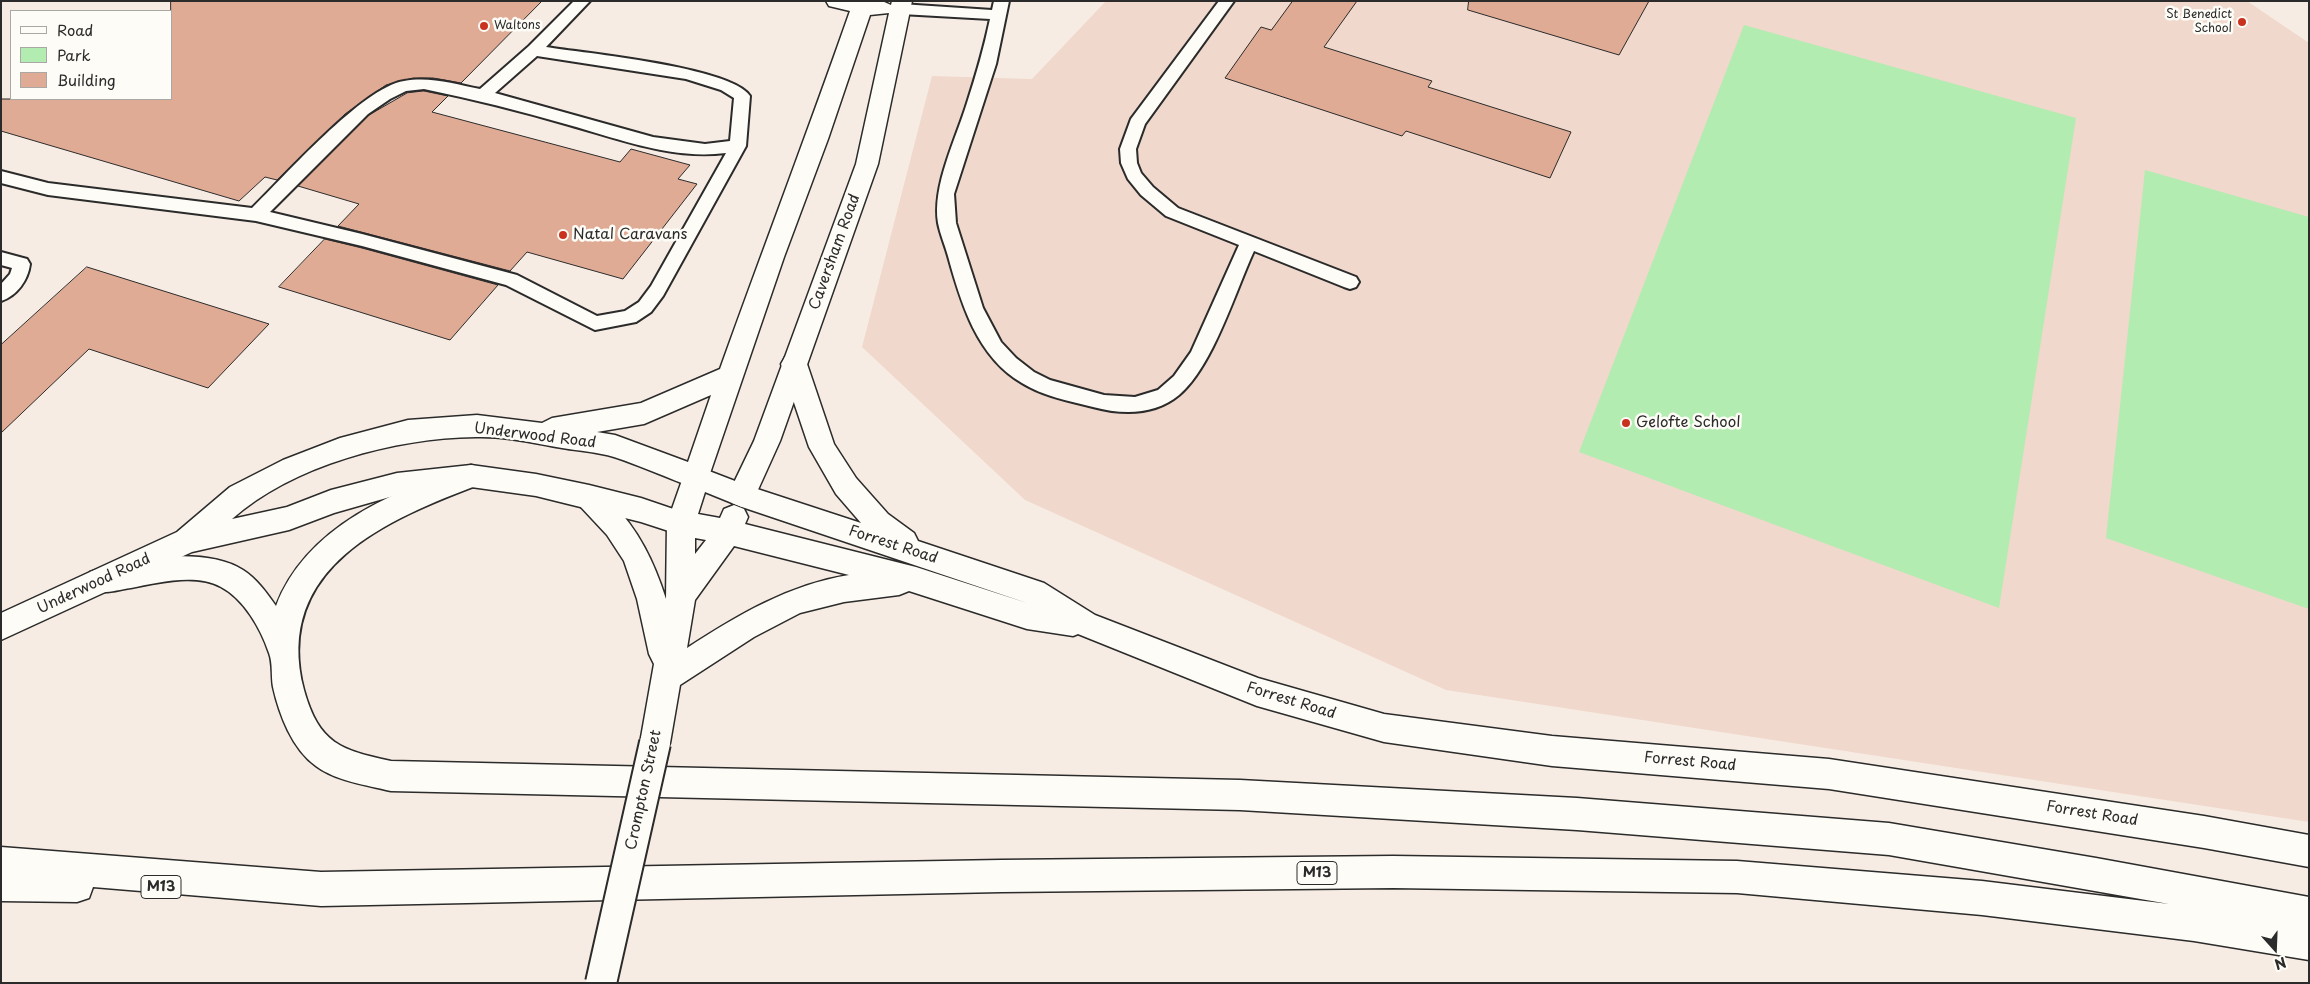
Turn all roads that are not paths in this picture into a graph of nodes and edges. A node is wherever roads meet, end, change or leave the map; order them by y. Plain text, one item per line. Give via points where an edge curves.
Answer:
1 (583, 1) edge
2 (836, 1) edge
3 (1227, 1) edge
4 (864, 4) edge
5 (902, 5) edge
6 (962, 7) edge
7 (1000, 8) edge
8 (534, 50) junction
9 (483, 95) junction
10 (738, 146) junction
11 (1, 177) edge
12 (256, 215) junction
13 (1249, 242) junction
14 (1, 258) edge
15 (1350, 282) dead end
16 (1, 294) edge
17 (794, 364) junction
18 (732, 375) junction
19 (533, 432) junction
20 (471, 476) junction
21 (696, 477) junction
22 (742, 495) junction
23 (588, 497) junction
24 (681, 523) junction
25 (728, 532) junction
26 (187, 541) junction
27 (918, 566) junction
28 (100, 581) junction
29 (681, 596) junction
30 (1, 627) edge
31 (283, 650) junction
32 (668, 676) junction
33 (2309, 851) edge
34 (1, 863) edge
35 (1, 885) edge
36 (321, 889) junction
37 (2309, 914) edge
38 (2309, 943) edge
39 (601, 983) edge

1 - 8 lane
2 - 4 main road
3 - 13 lane via 1137,123 1128,150 1129,163 1147,192 1172,212
4 - 5 main road
4 - 18 main road
5 - 6 lane
5 - 17 main road, Caversham Road via 867,164
6 - 7 lane
7 - 13 lane via 988,64 946,194 945,207 947,223 979,323 990,342 1010,364 1026,377 1053,388 1111,405 1154,401 1173,390 1196,362
8 - 9 lane
8 - 10 lane via 672,71 727,86 742,96
9 - 10 lane via 653,143 706,150
9 - 12 lane via 424,84 403,86 384,95 362,110
10 - 12 lane via 657,291 645,307 630,317 613,321 595,323 511,280
11 - 12 lane via 48,189
13 - 15 lane
14 - 16 lane via 21,264 16,281
17 - 22 main road, Caversham Road via 767,441
17 - 27 main road via 822,447 846,486
18 - 19 main road via 644,413
18 - 21 main road
19 - 21 main road, Underwood Road via 615,446
19 - 26 main road, Underwood Road via 477,426 408,431 349,446 293,468 240,495
20 - 23 main road, Underwood Road via 536,485
20 - 26 main road, Underwood Road via 397,484 331,502 289,518
20 - 31 main road via 405,501 343,539 326,554 294,598
21 - 22 main road, Forrest Road
21 - 24 main road, Crompton Street
22 - 25 main road, Crompton Street
22 - 27 main road, Forrest Road
23 - 24 main road, Underwood Road
23 - 32 main road via 631,546 656,610
24 - 25 main road, Forrest Road
24 - 29 main road, Crompton Street
25 - 27 main road, Forrest Road
25 - 29 main road, Crompton Street
26 - 28 main road, Underwood Road
27 - 32 main road via 866,585 790,604
27 - 33 main road, Forrest Road via 1027,616 1085,624 1257,692 1384,728 1552,750 1829,774
28 - 30 main road, Underwood Road
28 - 31 main road via 182,567 229,576 255,596 274,626
29 - 32 main road, Crompton Street
31 - 37 main road via 296,714 310,740 327,755 358,769 391,776 1240,795 1577,814 1889,839
32 - 39 main road, Crompton Street, bridge
34 - 36 main road
35 - 36 main road, M13
36 - 38 main road, M13 via 1393,872 1738,877 1982,898 2194,924

